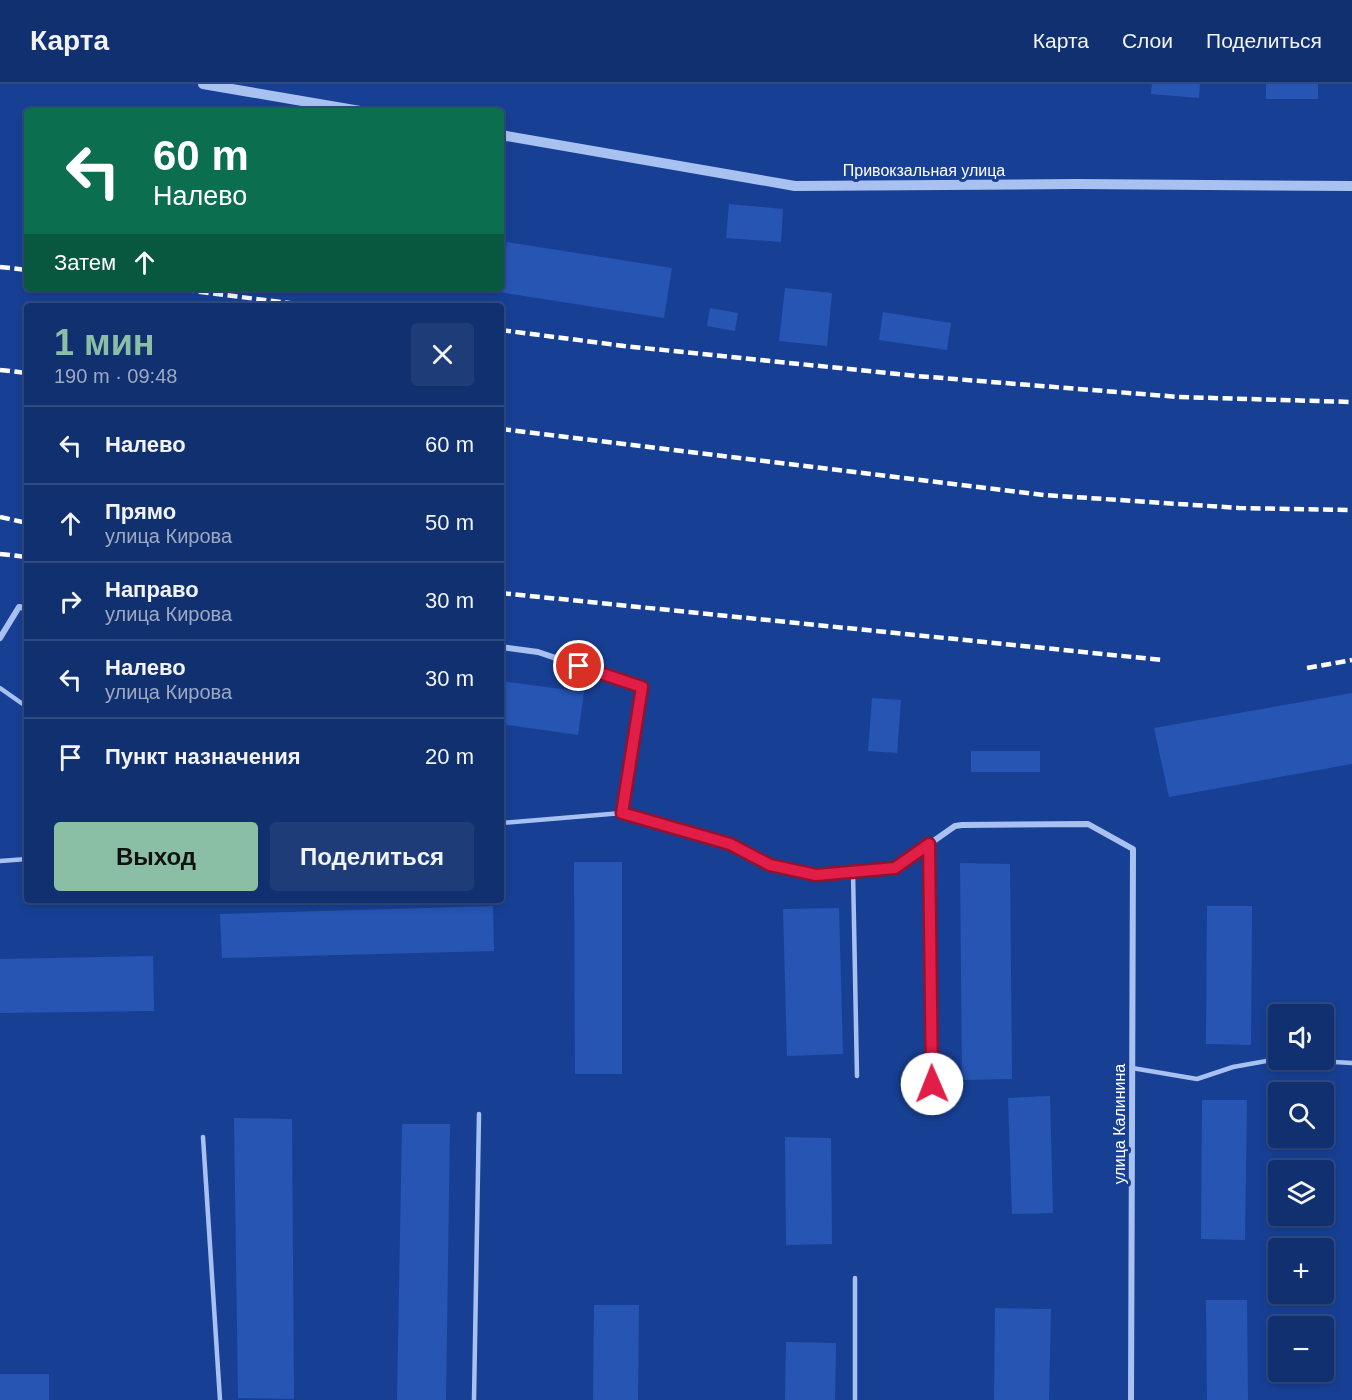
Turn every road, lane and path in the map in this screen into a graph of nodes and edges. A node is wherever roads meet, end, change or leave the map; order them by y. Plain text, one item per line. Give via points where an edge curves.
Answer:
1 (203, 84) edge
2 (343, 108) edge
3 (504, 136) edge
4 (1352, 186) edge
5 (24, 608) edge
6 (0, 638) edge
7 (504, 647) edge
8 (0, 688) edge
9 (24, 705) edge
10 (622, 813) junction
11 (504, 823) edge
12 (929, 844) junction
13 (24, 859) edge
14 (0, 861) edge
15 (853, 872) junction
16 (1268, 1061) edge
17 (1334, 1062) edge
18 (1352, 1063) edge
19 (1132, 1068) junction
20 (857, 1076) dead end
21 (932, 1084) dead end
22 (479, 1114) dead end
23 (203, 1137) dead end
24 (855, 1278) dead end
25 (220, 1400) edge
26 (474, 1400) edge
27 (855, 1400) edge
28 (1131, 1400) edge

1 - 2 street
3 - 4 street, Привокзальная улица via 795,186
5 - 6 street via 19,607
7 - 10 street via 538,652 642,687
8 - 9 lane
10 - 11 lane
10 - 15 street via 730,844 770,865 816,875
12 - 15 street via 895,868
12 - 19 street, улица Калинина via 955,826 1088,824 1133,849
12 - 21 lane
13 - 14 lane
15 - 20 lane
16 - 19 lane via 1197,1079
17 - 18 lane
19 - 28 street, улица Калинина
22 - 26 lane
23 - 25 lane
24 - 27 lane

